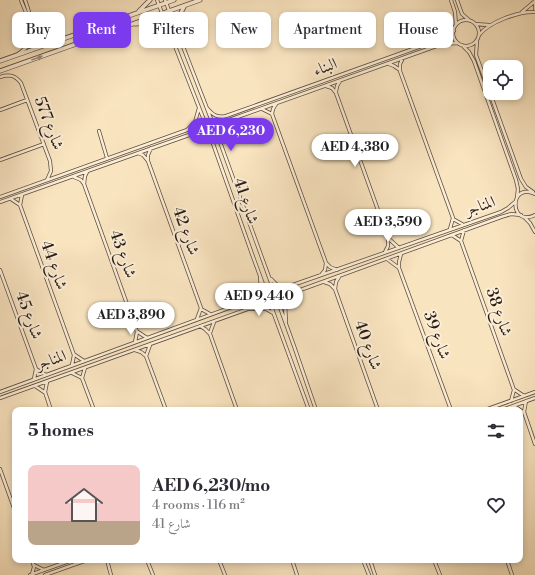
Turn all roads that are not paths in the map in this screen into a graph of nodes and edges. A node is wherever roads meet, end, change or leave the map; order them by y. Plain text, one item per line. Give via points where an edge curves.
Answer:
1 (21, 0) edge
2 (25, 0) edge
3 (150, 0) edge
4 (157, 0) edge
5 (174, 0) edge
6 (200, 0) edge
7 (451, 0) edge
8 (456, 0) edge
9 (165, 2) edge
10 (535, 2) edge
11 (159, 5) junction
12 (184, 6) junction
13 (535, 10) edge
14 (169, 11) junction
15 (29, 12) edge
16 (162, 12) edge
17 (166, 12) edge
18 (180, 12) edge
19 (522, 12) junction
20 (137, 13) junction
21 (471, 21) junction
22 (475, 24) junction
23 (456, 25) junction
24 (490, 25) junction
25 (454, 31) junction
26 (479, 36) junction
27 (65, 38) edge
28 (477, 40) junction
29 (458, 43) junction
30 (73, 45) edge
31 (462, 45) junction
32 (36, 48) edge
33 (176, 48) edge
34 (183, 48) edge
35 (16, 55) junction
36 (403, 58) junction
37 (0, 61) edge
38 (387, 64) junction
39 (0, 71) edge
40 (400, 71) junction
41 (483, 74) edge
42 (0, 77) edge
43 (340, 81) junction
44 (326, 86) junction
45 (336, 93) junction
46 (27, 100) junction
47 (493, 100) edge
48 (276, 104) junction
49 (206, 106) junction
50 (199, 108) junction
51 (261, 109) junction
52 (0, 110) edge
53 (272, 114) junction
54 (99, 132) dead end
55 (211, 138) junction
56 (220, 142) junction
57 (44, 144) junction
58 (151, 148) junction
59 (138, 153) junction
60 (107, 158) junction
61 (0, 160) edge
62 (148, 161) junction
63 (87, 172) junction
64 (74, 177) junction
65 (46, 180) junction
66 (84, 184) junction
67 (534, 193) edge
68 (23, 194) junction
69 (0, 197) edge
70 (517, 197) junction
71 (10, 199) junction
72 (0, 202) edge
73 (515, 202) junction
74 (20, 205) junction
75 (535, 215) edge
76 (522, 216) junction
77 (453, 218) junction
78 (463, 225) junction
79 (450, 230) junction
80 (464, 230) junction
81 (535, 232) edge
82 (451, 235) junction
83 (388, 238) junction
84 (461, 241) junction
85 (399, 248) junction
86 (385, 252) junction
87 (401, 253) junction
88 (386, 259) junction
89 (326, 263) junction
90 (399, 268) junction
91 (0, 270) edge
92 (337, 270) junction
93 (260, 276) junction
94 (321, 276) junction
95 (340, 276) junction
96 (269, 278) junction
97 (324, 282) junction
98 (292, 286) junction
99 (335, 289) junction
100 (274, 292) junction
101 (267, 294) junction
102 (289, 294) junction
103 (255, 299) junction
104 (277, 299) junction
105 (270, 301) junction
106 (200, 308) junction
107 (249, 309) junction
108 (212, 314) junction
109 (274, 314) junction
110 (197, 320) junction
111 (214, 322) junction
112 (286, 322) junction
113 (200, 326) junction
114 (138, 332) junction
115 (210, 334) junction
116 (148, 338) junction
117 (135, 342) junction
118 (150, 344) junction
119 (135, 350) junction
120 (74, 355) junction
121 (146, 356) junction
122 (84, 361) junction
123 (72, 365) junction
124 (85, 368) junction
125 (36, 369) junction
126 (72, 372) junction
127 (46, 375) junction
128 (82, 378) junction
129 (34, 379) junction
130 (47, 382) junction
131 (34, 386) junction
132 (514, 390) junction
133 (0, 392) edge
134 (45, 392) junction
135 (535, 392) edge
136 (525, 396) junction
137 (0, 398) edge
138 (535, 398) edge
139 (511, 401) junction
140 (526, 401) junction
141 (513, 406) edge
142 (50, 407) edge
143 (93, 407) edge
144 (165, 407) edge
145 (236, 407) edge
146 (308, 407) edge
147 (315, 407) edge
148 (377, 407) edge
149 (450, 407) edge
150 (494, 407) edge
151 (524, 412) joint
152 (535, 444) edge
153 (0, 469) edge
154 (12, 503) edge
155 (64, 563) edge
156 (79, 563) edge
157 (107, 563) edge
158 (149, 563) edge
159 (220, 563) edge
160 (293, 563) edge
161 (365, 563) edge
162 (371, 563) edge
163 (435, 563) edge
164 (507, 563) edge
165 (34, 564) joint
166 (44, 570) junction
167 (31, 575) edge
168 (45, 575) edge
169 (111, 575) edge
170 (153, 575) edge
171 (225, 575) edge
172 (297, 575) edge
173 (369, 575) edge
174 (375, 575) edge
175 (440, 575) edge
176 (512, 575) edge

1 - 35 street via 32,35 28,45
2 - 15 street
3 - 20 street
4 - 11 street, شارع 41
5 - 9 street
6 - 12 street
7 - 23 street via 456,12
8 - 21 street via 462,14
9 - 11 street
9 - 14 street, شارع 41
10 - 13 street
10 - 19 street
11 - 16 street, شارع 41
11 - 20 street
12 - 14 street
12 - 18 street
13 - 19 street
14 - 17 street
19 - 24 street
20 - 27 street
21 - 22 street
21 - 23 street via 464,20
22 - 24 street
22 - 26 street
23 - 25 street
24 - 26 street
25 - 29 street
25 - 49 street, البناء via 441,39 226,116 214,115
26 - 28 street
28 - 31 street via 470,46
28 - 41 street via 476,54
29 - 31 street
29 - 36 street, البناء via 442,44
39 -> 30 street
31 - 70 street via 472,57 479,76 516,180
32 - 35 street
33 - 50 street, شارع 41
34 - 49 street, شارع 41
35 - 37 street
36 - 38 street, البناء
36 - 40 street
38 - 40 street
38 - 43 street, البناء
40 - 77 street
42 - 46 street, شارع 577 via 15,77 21,83
43 - 44 street, البناء
43 - 45 street
44 - 45 street
44 - 48 street, البناء
45 - 83 street
46 - 52 street
46 - 57 street, شارع 577
47 - 67 street via 521,179
48 - 51 street, البناء
48 - 53 street
49 - 56 street, شارع 41
50 - 55 street, شارع 41
50 - 60 street via 197,120 190,128
51 - 53 street
51 - 56 street, البناء via 225,123 220,131
53 - 89 street
54 - 60 street
55 - 58 street via 192,134
55 - 93 street, شارع 41
56 - 96 street, شارع 41
57 - 61 street
57 - 65 street, شارع 577 via 51,166
58 - 59 street
58 - 62 street
59 - 62 street
59 - 63 street
60 - 65 street
62 - 106 street, شارع 42
63 - 64 street
63 - 66 street
64 - 66 street via 79,178
64 - 68 street
65 - 69 street
66 - 114 street, شارع 43
67 - 70 street via 523,192
68 - 71 street
68 - 74 street
70 - 73 street
71 - 72 street
71 - 74 street
73 - 76 street via 516,210
73 - 78 street, المناجر via 501,212
74 - 120 street, شارع 44
75 - 76 street, المناجر
76 - 80 street, المناجر via 506,215
76 - 81 street
77 - 78 street
77 - 79 street
78 - 79 street, المناجر
79 - 85 street, المناجر
80 - 82 street, المناجر
80 - 84 street
82 - 84 street
82 - 87 street, المناجر
83 - 85 street
83 - 86 street
84 - 132 street, شارع 38
85 - 86 street, المناجر
86 - 92 street, المناجر
87 - 88 street, المناجر
87 - 90 street, شارع 39
88 - 90 street
88 - 95 street, المناجر
89 - 92 street via 330,268
89 - 94 street
90 - 149 street, شارع 39
91 - 125 street, شارع 45
92 - 94 street, المناجر
93 - 101 street, شارع 41
93 - 103 street via 261,291
94 - 98 street, المناجر
95 - 97 street, المناجر
95 - 99 street
96 - 98 street via 276,285
96 - 100 street, شارع 41
97 - 99 street
97 - 102 street, المناجر
98 - 100 street, المناجر
99 - 148 street, شارع 40
100 - 101 street, المناجر
100 - 104 street, شارع 41
101 - 103 street, المناجر
101 - 105 street, شارع 41
102 - 104 street, المناجر
102 - 112 street via 285,303
103 - 108 street, المناجر
104 - 105 street, المناجر
104 - 112 street, شارع 41
105 - 107 street, المناجر
105 - 109 street, شارع 41
106 - 108 street
106 - 110 street
107 - 109 street, المناجر via 266,309
107 - 111 street, المناجر
108 - 110 street, المناجر
109 - 146 street, شارع 41
110 - 116 street, المناجر
111 - 113 street, المناجر
111 - 115 street
112 - 147 street, شارع 41
113 - 115 street
113 - 118 street, المناجر
114 - 116 street
114 - 117 street
115 - 145 street
116 - 117 street, المناجر
117 - 122 street, المناجر
118 - 119 street, المناجر
118 - 121 street
119 - 121 street
119 - 124 street, المناجر
120 - 122 street
120 - 123 street
121 - 144 street
122 - 123 street, المناجر
123 - 127 street, المناجر
124 - 126 street, المناجر
124 - 128 street
125 - 127 street
125 - 129 street
126 - 128 street
126 - 130 street, المناجر
127 - 129 street, المناجر
128 - 143 street
129 - 133 street, المناجر
130 - 131 street, المناجر
130 - 134 street
131 - 134 street
131 - 137 street, المناجر
132 - 136 street
132 - 139 street
134 - 142 street
135 - 136 street
136 - 139 street
138 - 140 street
139 - 150 street
140 - 141 street
140 - 151 street
151 - 152 street
153 - 154 street
155 - 166 street
156 - 168 street
157 - 169 street
158 - 170 street
159 - 171 street
160 - 172 street
161 - 173 street
162 - 174 street
163 - 175 street
164 - 176 street
165 - 166 street
165 - 167 street
166 - 167 street

